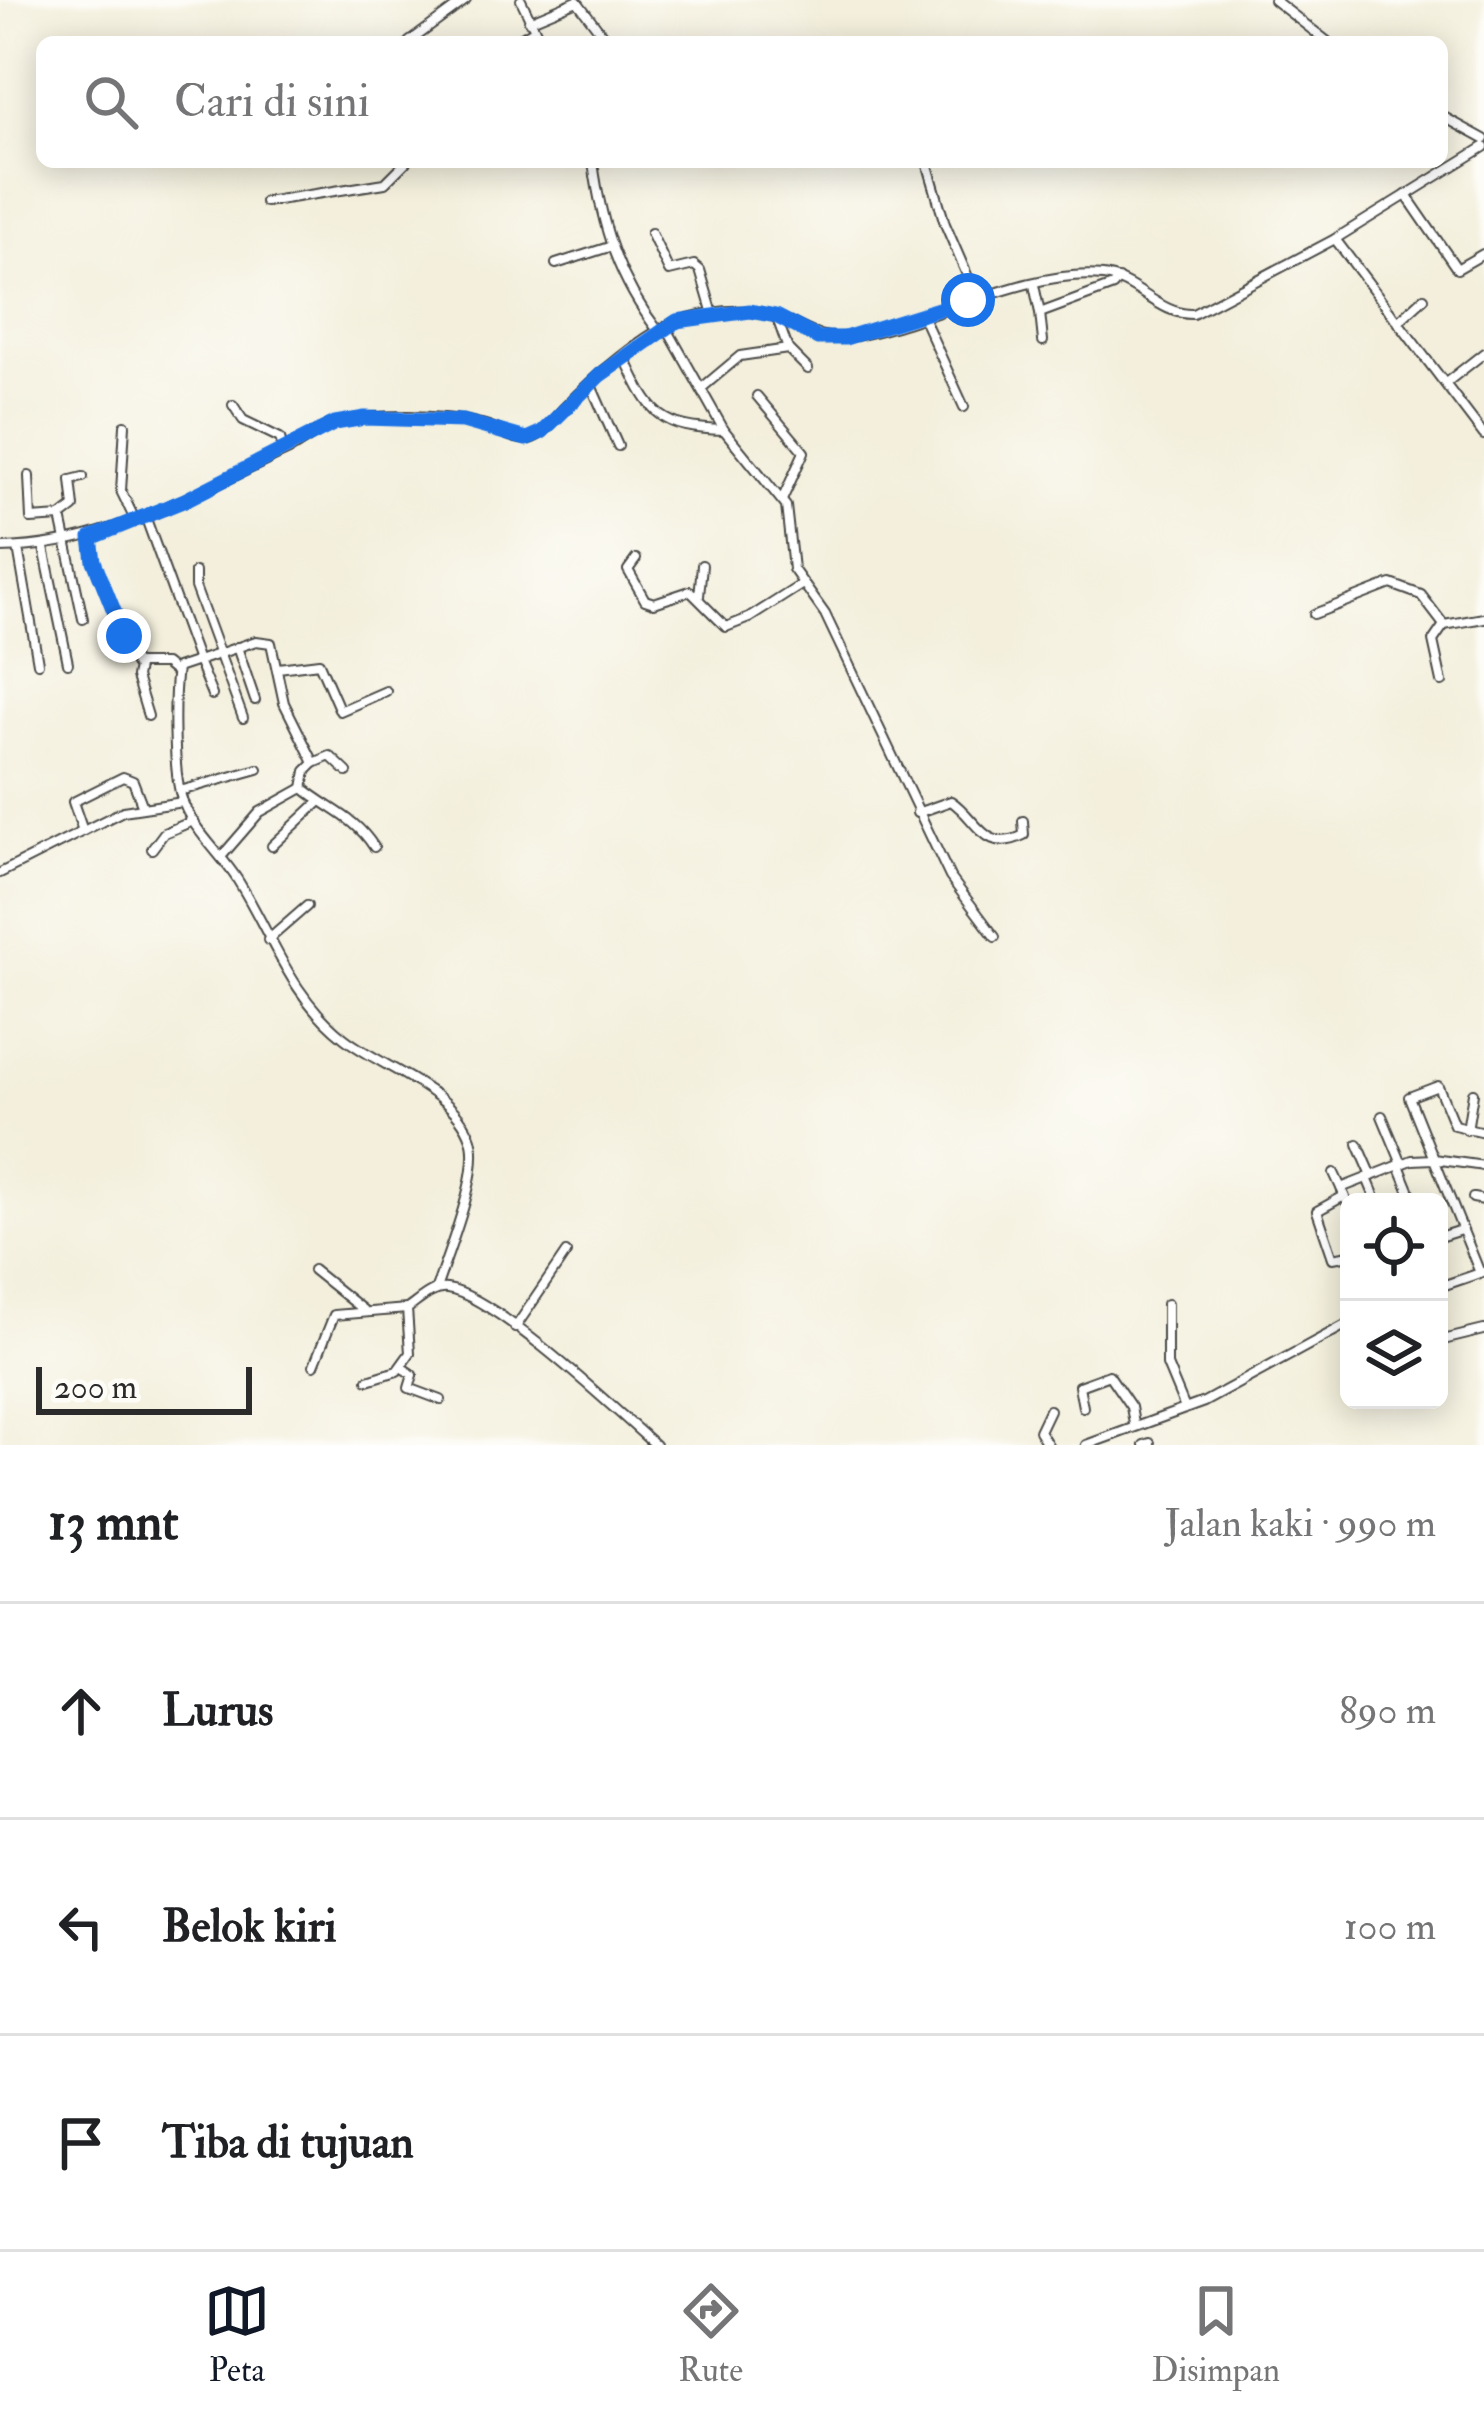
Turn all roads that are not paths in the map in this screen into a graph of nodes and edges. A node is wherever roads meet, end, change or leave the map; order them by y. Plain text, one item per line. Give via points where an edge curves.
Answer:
1 (466, 0) edge
2 (521, 0) edge
3 (1274, 0) edge
4 (532, 25) junction
5 (417, 36) edge
6 (520, 36) edge
7 (538, 36) edge
8 (603, 36) edge
9 (1320, 36) edge
10 (1448, 120) edge
11 (1484, 143) edge
12 (1448, 167) edge
13 (400, 168) edge
14 (593, 168) edge
15 (928, 168) edge
16 (1446, 168) edge
17 (1406, 195) junction
18 (265, 202) dead end
19 (650, 233) dead end
20 (1335, 239) junction
21 (609, 247) junction
22 (1484, 254) edge
23 (556, 264) dead end
24 (1118, 280) junction
25 (1034, 285) junction
26 (977, 298) junction
27 (1424, 298) dead end
28 (1040, 313) junction
29 (713, 314) junction
30 (776, 316) junction
31 (923, 317) junction
32 (1399, 321) junction
33 (662, 330) junction
34 (1043, 341) dead end
35 (788, 349) junction
36 (1484, 353) edge
37 (624, 357) junction
38 (808, 369) dead end
39 (1448, 382) junction
40 (590, 383) junction
41 (703, 387) junction
42 (757, 396) dead end
43 (233, 405) dead end
44 (964, 406) dead end
45 (125, 425) dead end
46 (724, 430) junction
47 (1484, 435) edge
48 (618, 446) dead end
49 (284, 452) junction
50 (29, 476) dead end
51 (83, 477) dead end
52 (782, 500) junction
53 (61, 517) junction
54 (140, 518) junction
55 (91, 538) junction
56 (68, 543) junction
57 (0, 548) edge
58 (18, 548) junction
59 (44, 548) junction
60 (636, 559) dead end
61 (702, 565) dead end
62 (195, 572) dead end
63 (801, 585) junction
64 (699, 596) junction
65 (1314, 614) dead end
66 (1484, 618) edge
67 (83, 619) dead end
68 (1444, 625) junction
69 (237, 647) junction
70 (221, 652) junction
71 (198, 661) junction
72 (38, 663) dead end
73 (68, 663) dead end
74 (138, 667) junction
75 (278, 668) junction
76 (176, 674) junction
77 (1442, 682) dead end
78 (386, 691) dead end
79 (212, 695) dead end
80 (255, 700) dead end
81 (148, 716) dead end
82 (244, 718) dead end
83 (314, 763) junction
84 (258, 770) dead end
85 (347, 772) dead end
86 (304, 788) junction
87 (179, 791) junction
88 (320, 801) junction
89 (183, 802) junction
90 (143, 807) junction
91 (917, 813) junction
92 (193, 821) junction
93 (1023, 821) dead end
94 (83, 832) junction
95 (272, 846) dead end
96 (374, 847) dead end
97 (152, 849) dead end
98 (221, 856) junction
99 (0, 873) edge
100 (307, 906) dead end
101 (995, 937) dead end
102 (268, 940) junction
103 (1473, 1094) dead end
104 (1382, 1116) dead end
105 (1467, 1130) junction
106 (1484, 1132) edge
107 (1358, 1144) dead end
108 (1434, 1159) junction
109 (1400, 1164) junction
110 (1484, 1166) edge
111 (1334, 1173) dead end
112 (1370, 1177) junction
113 (1343, 1192) joint
114 (1374, 1193) edge
115 (1411, 1193) edge
116 (1340, 1194) edge
117 (1473, 1198) dead end
118 (1484, 1200) edge
119 (1462, 1230) junction
120 (1448, 1234) edge
121 (566, 1252) dead end
122 (1340, 1256) edge
123 (313, 1270) dead end
124 (1482, 1272) edge
125 (1448, 1284) edge
126 (436, 1289) junction
127 (1167, 1304) dead end
128 (406, 1309) junction
129 (364, 1311) junction
130 (514, 1328) junction
131 (1340, 1328) edge
132 (1484, 1330) edge
133 (1448, 1339) edge
134 (314, 1365) dead end
135 (401, 1367) junction
136 (368, 1380) dead end
137 (441, 1400) dead end
138 (1184, 1406) junction
139 (1083, 1407) dead end
140 (1049, 1410) dead end
141 (1134, 1424) junction
142 (1101, 1443) edge
143 (656, 1445) edge
144 (1048, 1445) edge
145 (1086, 1445) edge

1 - 5 street
2 - 4 street
3 - 9 street
4 - 6 street
4 - 7 street
4 - 8 street via 577,1
10 - 11 street
11 - 12 street
13 - 18 street via 386,183
14 - 21 street
15 - 26 street
16 - 17 street
17 - 20 street
17 - 22 street via 1457,269
19 - 29 street via 672,273 700,270
20 - 24 street via 1193,314
20 - 32 street
21 - 23 street
21 - 33 street via 631,293
24 - 25 street
24 - 28 street
25 - 26 street
25 - 28 street
26 - 31 street
27 - 32 street
28 - 34 street
29 - 30 street
29 - 33 street
30 - 31 street via 826,339
30 - 35 street
31 - 44 street
32 - 39 street
33 - 37 street
33 - 41 street
35 - 38 street
35 - 41 street via 740,356
36 - 39 street
37 - 40 street
37 - 46 street via 650,409 669,423
39 - 47 street
40 - 48 street
40 - 49 street via 534,438 476,422 365,418 328,425
41 - 46 street
42 - 52 street via 804,452
43 - 49 street via 243,420 280,439
45 - 54 street via 121,491
46 - 52 street
49 - 54 street
50 - 53 street via 31,518
51 - 53 street via 71,480 74,508
52 - 63 street
53 - 56 street
54 - 55 street
54 - 71 street
55 - 56 street
55 - 74 street
56 - 59 street
56 - 67 street
57 - 58 street
58 - 59 street
58 - 72 street
59 - 73 street
60 - 64 street via 628,570 650,603 676,592
61 - 64 street
62 - 70 street
63 - 64 street via 730,627
63 - 91 street via 825,614
65 - 68 street via 1391,584 1420,595
66 - 68 street
68 - 77 street via 1433,641
69 - 70 street
69 - 75 street via 271,643
69 - 80 street
70 - 71 street
70 - 82 street
71 - 76 street
71 - 79 street
74 - 76 street via 165,664
74 - 81 street
75 - 78 street via 319,663 340,711
75 - 83 street via 284,703
76 - 87 street
83 - 85 street via 330,756
83 - 86 street
84 - 87 street
86 - 88 street
86 - 98 street via 260,812
87 - 89 street
88 - 95 street
88 - 96 street via 355,818
89 - 90 street
89 - 92 street
90 - 94 street
90 - 94 street via 124,776 73,802
91 - 93 street via 950,801 980,835 999,841 1024,835
91 - 101 street via 950,877
92 - 97 street via 164,833
92 - 98 street
94 - 99 street
98 - 102 street
100 - 102 street
102 - 126 street via 328,1025 437,1098 466,1127 473,1166
103 - 105 street
104 - 109 street
105 - 106 street
105 - 108 street via 1454,1125 1438,1086 1410,1096
107 - 112 street
108 - 109 street
108 - 110 street
108 - 119 street
109 - 112 street
109 - 115 street
111 - 113 street
112 - 113 street
112 - 114 street
116 - 122 street via 1317,1211 1332,1257
117 - 118 street
119 - 120 street
119 - 124 street
121 - 130 street
123 - 129 street
124 - 125 street
126 - 128 street
126 - 130 street via 463,1293
127 - 138 street via 1167,1364
128 - 129 street
128 - 135 street via 410,1353
129 - 134 street via 334,1315
130 - 143 street
131 - 138 street
132 - 133 street
135 - 136 street
135 - 137 street via 413,1375 409,1388
138 - 141 street
139 - 141 street via 1079,1386 1105,1374
140 - 144 street via 1039,1431
141 - 142 street
142 - 145 street

